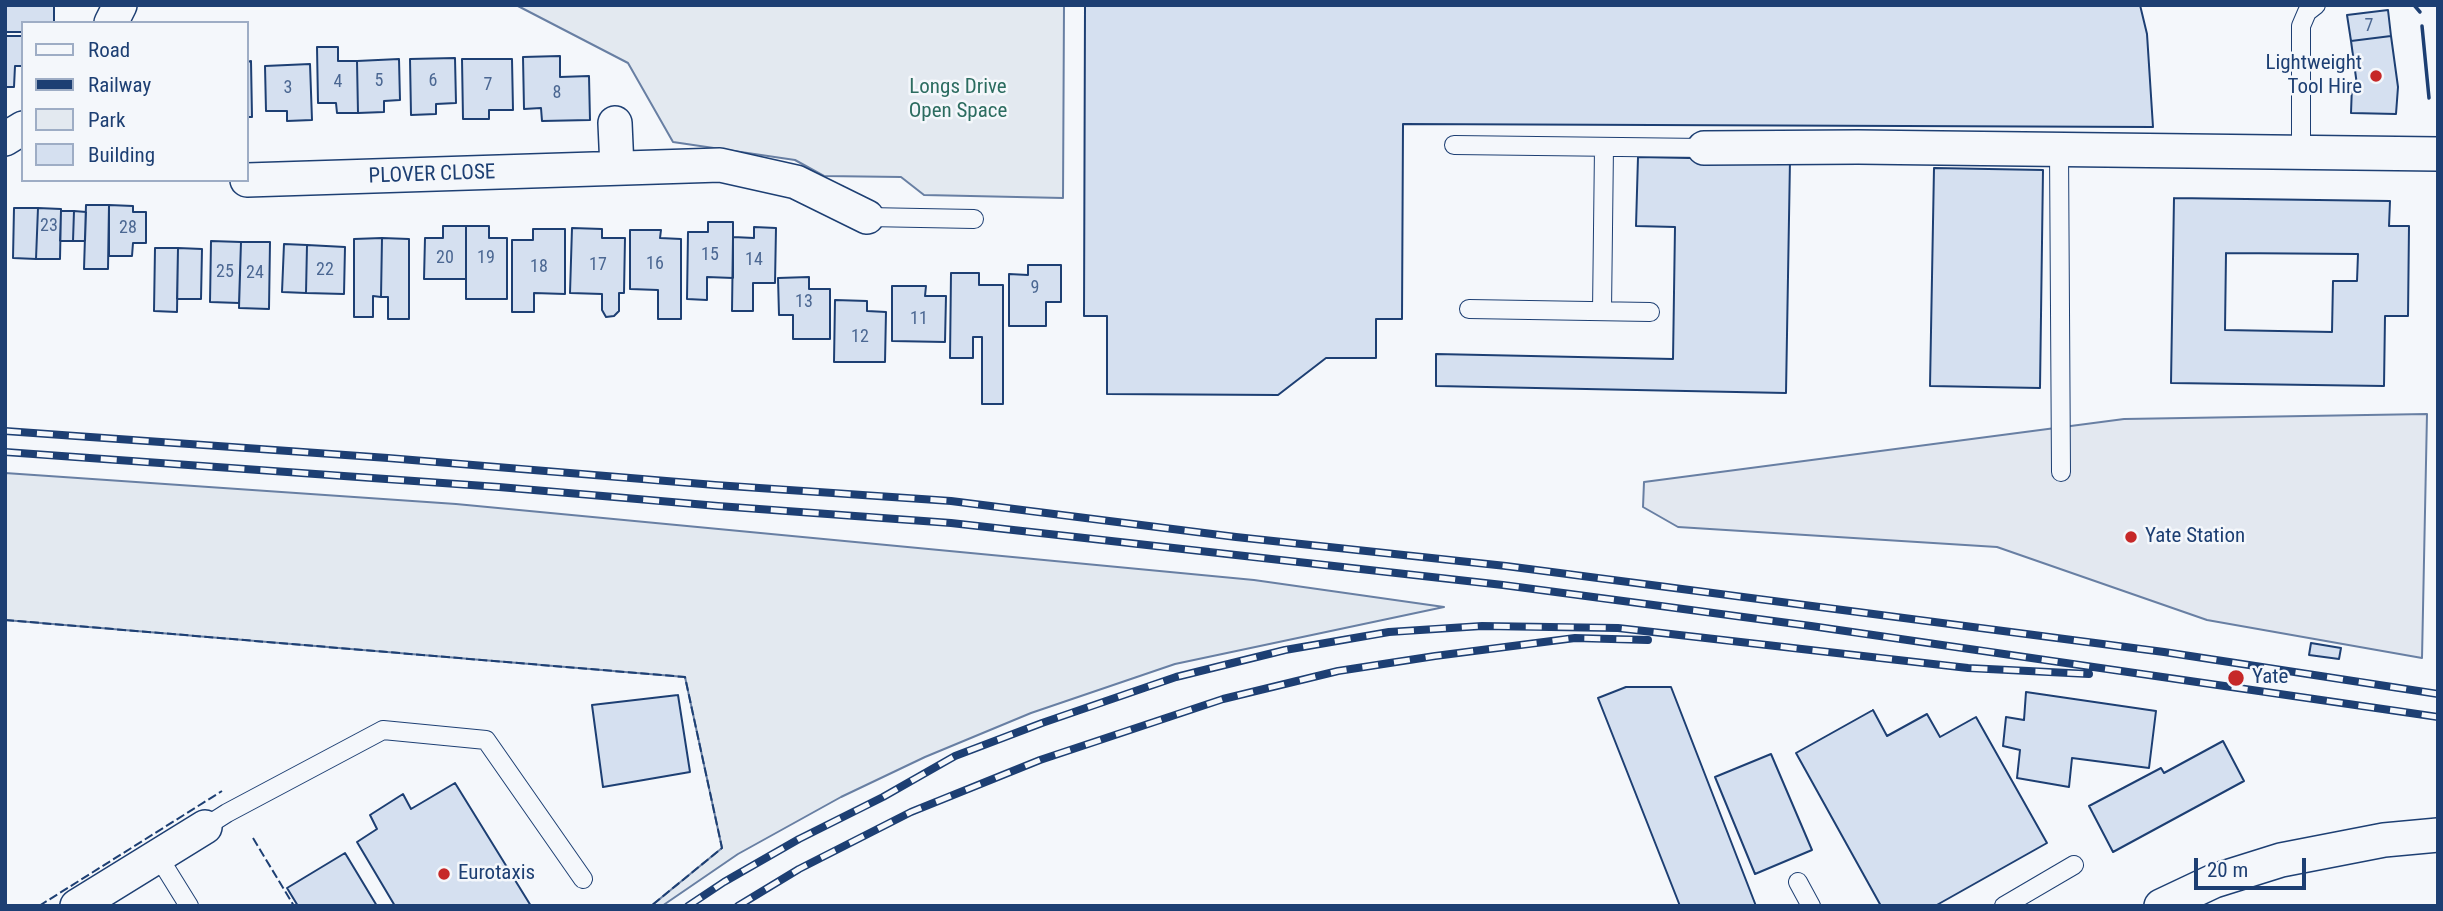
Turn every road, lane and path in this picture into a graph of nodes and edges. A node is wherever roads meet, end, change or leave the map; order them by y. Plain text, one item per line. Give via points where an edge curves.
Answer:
1 (120, 5) edge
2 (2316, 5) edge
3 (112, 21) edge
4 (615, 122) dead end
5 (21, 129) edge
6 (5, 139) edge
7 (1454, 145) dead end
8 (1604, 147) junction
9 (1704, 148) joint
10 (2059, 149) junction
11 (2301, 152) junction
12 (2438, 154) edge
13 (617, 169) junction
14 (248, 180) edge
15 (867, 217) joint
16 (974, 219) dead end
17 (1469, 309) dead end
18 (1602, 311) junction
19 (1650, 312) dead end
20 (2061, 472) dead end
21 (205, 827) joint
22 (2438, 835) edge
23 (158, 856) junction
24 (2074, 865) dead end
25 (583, 879) dead end
26 (1798, 882) dead end
27 (76, 906) edge
28 (189, 906) edge
29 (1811, 906) edge
30 (2004, 906) edge
31 (2161, 906) edge

1 - 3 street
2 - 11 lane via 2301,26
4 - 13 street
5 - 6 street
7 - 8 lane
8 - 9 lane
8 - 18 lane
9 - 10 street
10 - 11 street
10 - 20 lane
11 - 12 street
13 - 14 street, PLOVER CLOSE
13 - 15 street, PLOVER CLOSE via 720,165 796,182
15 - 16 lane, PLOVER CLOSE
17 - 18 lane
18 - 19 lane
21 - 23 street
21 - 25 lane via 383,730 486,740
22 - 31 street via 2281,860 2214,881
23 - 27 street
23 - 28 lane
24 - 30 lane
26 - 29 lane

